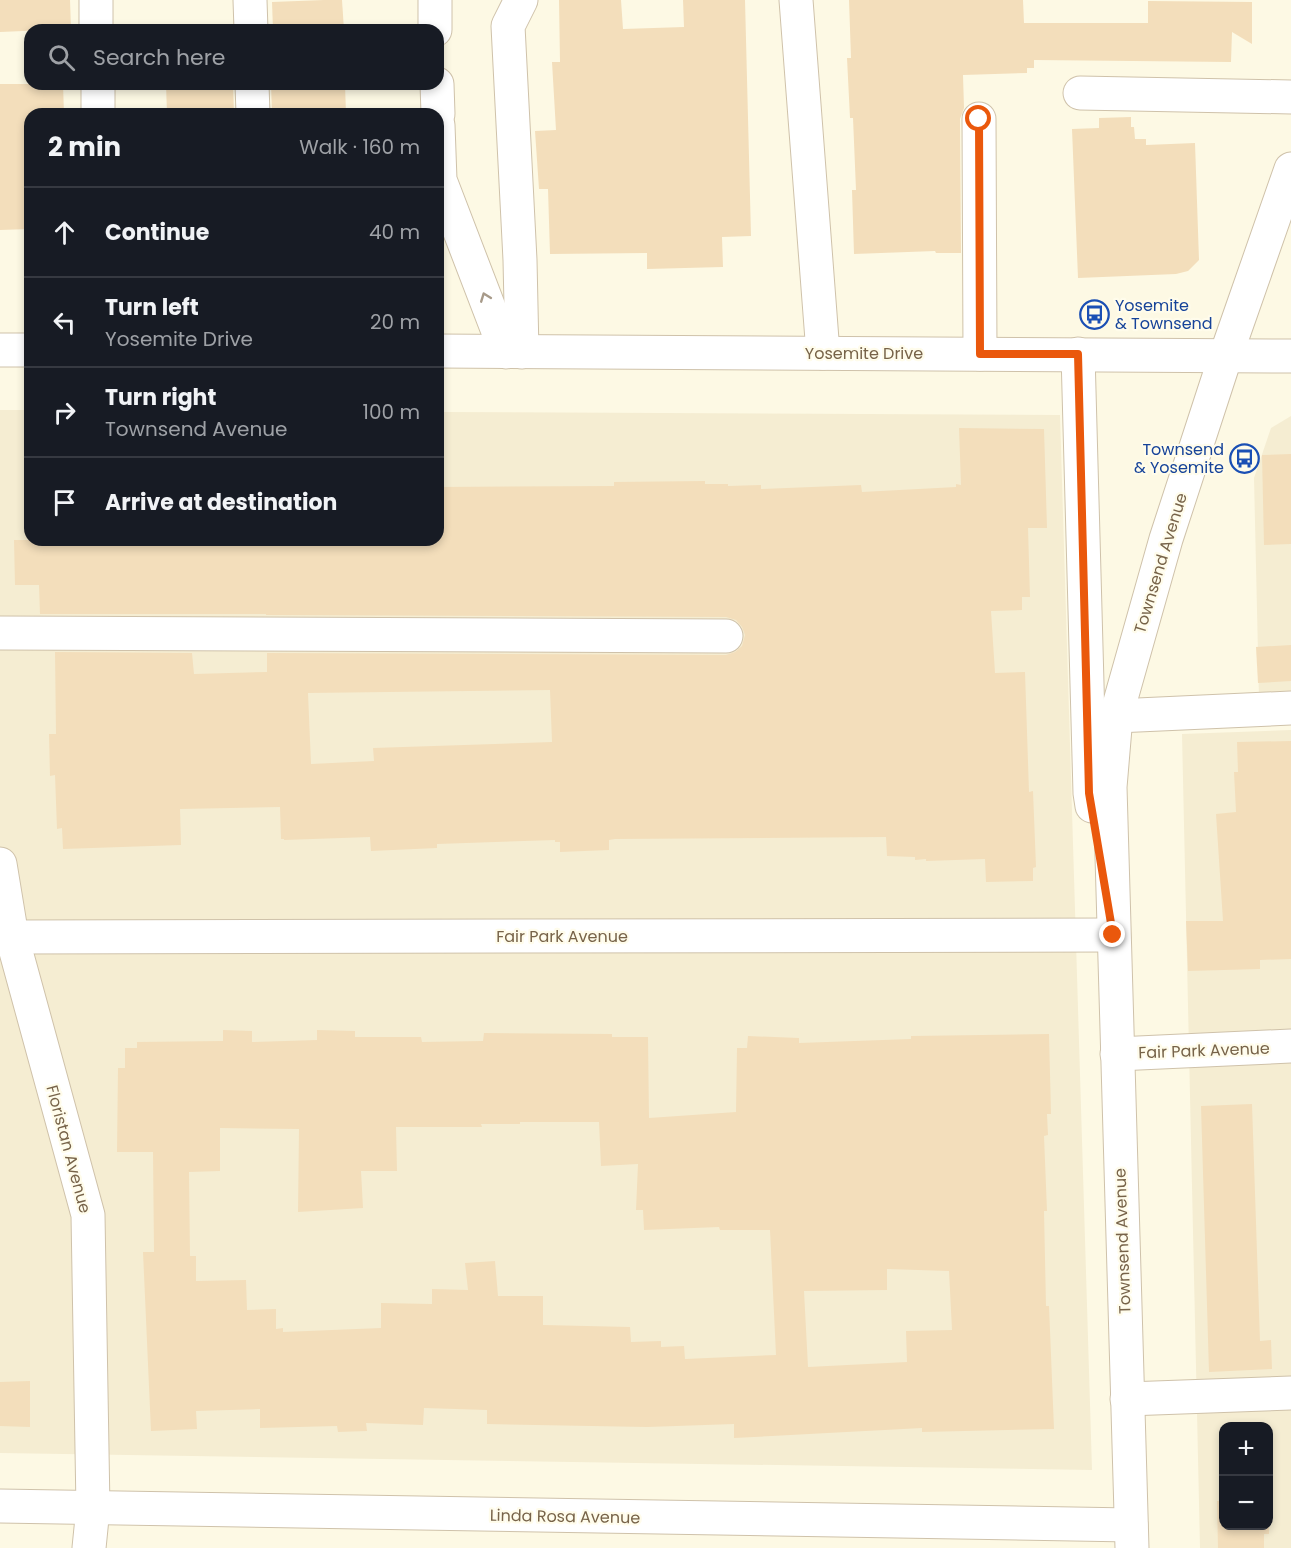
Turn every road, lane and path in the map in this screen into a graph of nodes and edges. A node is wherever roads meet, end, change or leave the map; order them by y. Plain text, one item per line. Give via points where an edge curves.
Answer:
1 (96, 0) edge
2 (250, 0) edge
3 (435, 0) edge
4 (521, 0) edge
5 (796, 0) edge
6 (96, 24) edge
7 (251, 24) edge
8 (435, 24) edge
9 (98, 90) edge
10 (252, 90) edge
11 (437, 90) edge
12 (1080, 93) dead end
13 (1291, 97) edge
14 (98, 108) edge
15 (253, 108) edge
16 (438, 108) edge
17 (979, 119) dead end
18 (1291, 170) edge
19 (444, 193) edge
20 (0, 350) edge
21 (24, 350) edge
22 (444, 351) edge
23 (514, 352) junction
24 (824, 353) junction
25 (980, 354) junction
26 (1078, 354) junction
27 (1226, 355) junction
28 (1291, 356) edge
29 (0, 633) edge
30 (726, 636) dead end
31 (1291, 708) edge
32 (1116, 716) junction
33 (0, 864) edge
34 (1113, 935) junction
35 (12, 937) junction
36 (1291, 1046) edge
37 (1117, 1054) junction
38 (1291, 1393) edge
39 (1127, 1399) junction
40 (0, 1506) edge
41 (93, 1508) junction
42 (1131, 1537) edge
43 (89, 1548) edge

1 - 6 street
2 - 7 street
3 - 8 street
4 - 23 street via 507,26 520,260
5 - 24 street
9 - 14 street
10 - 15 street
11 - 16 street
12 - 13 street
17 - 25 street
18 - 27 street, Townsend Avenue
23 -> 19 street
20 - 21 street
22 - 23 street, Yosemite Drive
23 - 24 street, Yosemite Drive
24 - 25 street, Yosemite Drive
25 - 26 street, Yosemite Drive
26 - 27 street, Yosemite Drive
26 - 34 street, Townsend Avenue via 1089,793
27 - 28 street, Yosemite Drive
27 - 32 street, Townsend Avenue via 1166,539
29 - 30 street
31 - 32 street
32 - 34 street, Townsend Avenue via 1110,787
33 - 35 street, Floristan Avenue
34 - 35 street, Fair Park Avenue
34 - 37 street, Townsend Avenue
35 - 41 street, Floristan Avenue via 88,1215
36 - 37 street, Fair Park Avenue
37 - 39 street, Townsend Avenue
38 - 39 street
39 - 42 street, Townsend Avenue
40 - 41 street, Linda Rosa Avenue
41 - 42 street, Linda Rosa Avenue
41 - 43 street, Floristan Avenue

